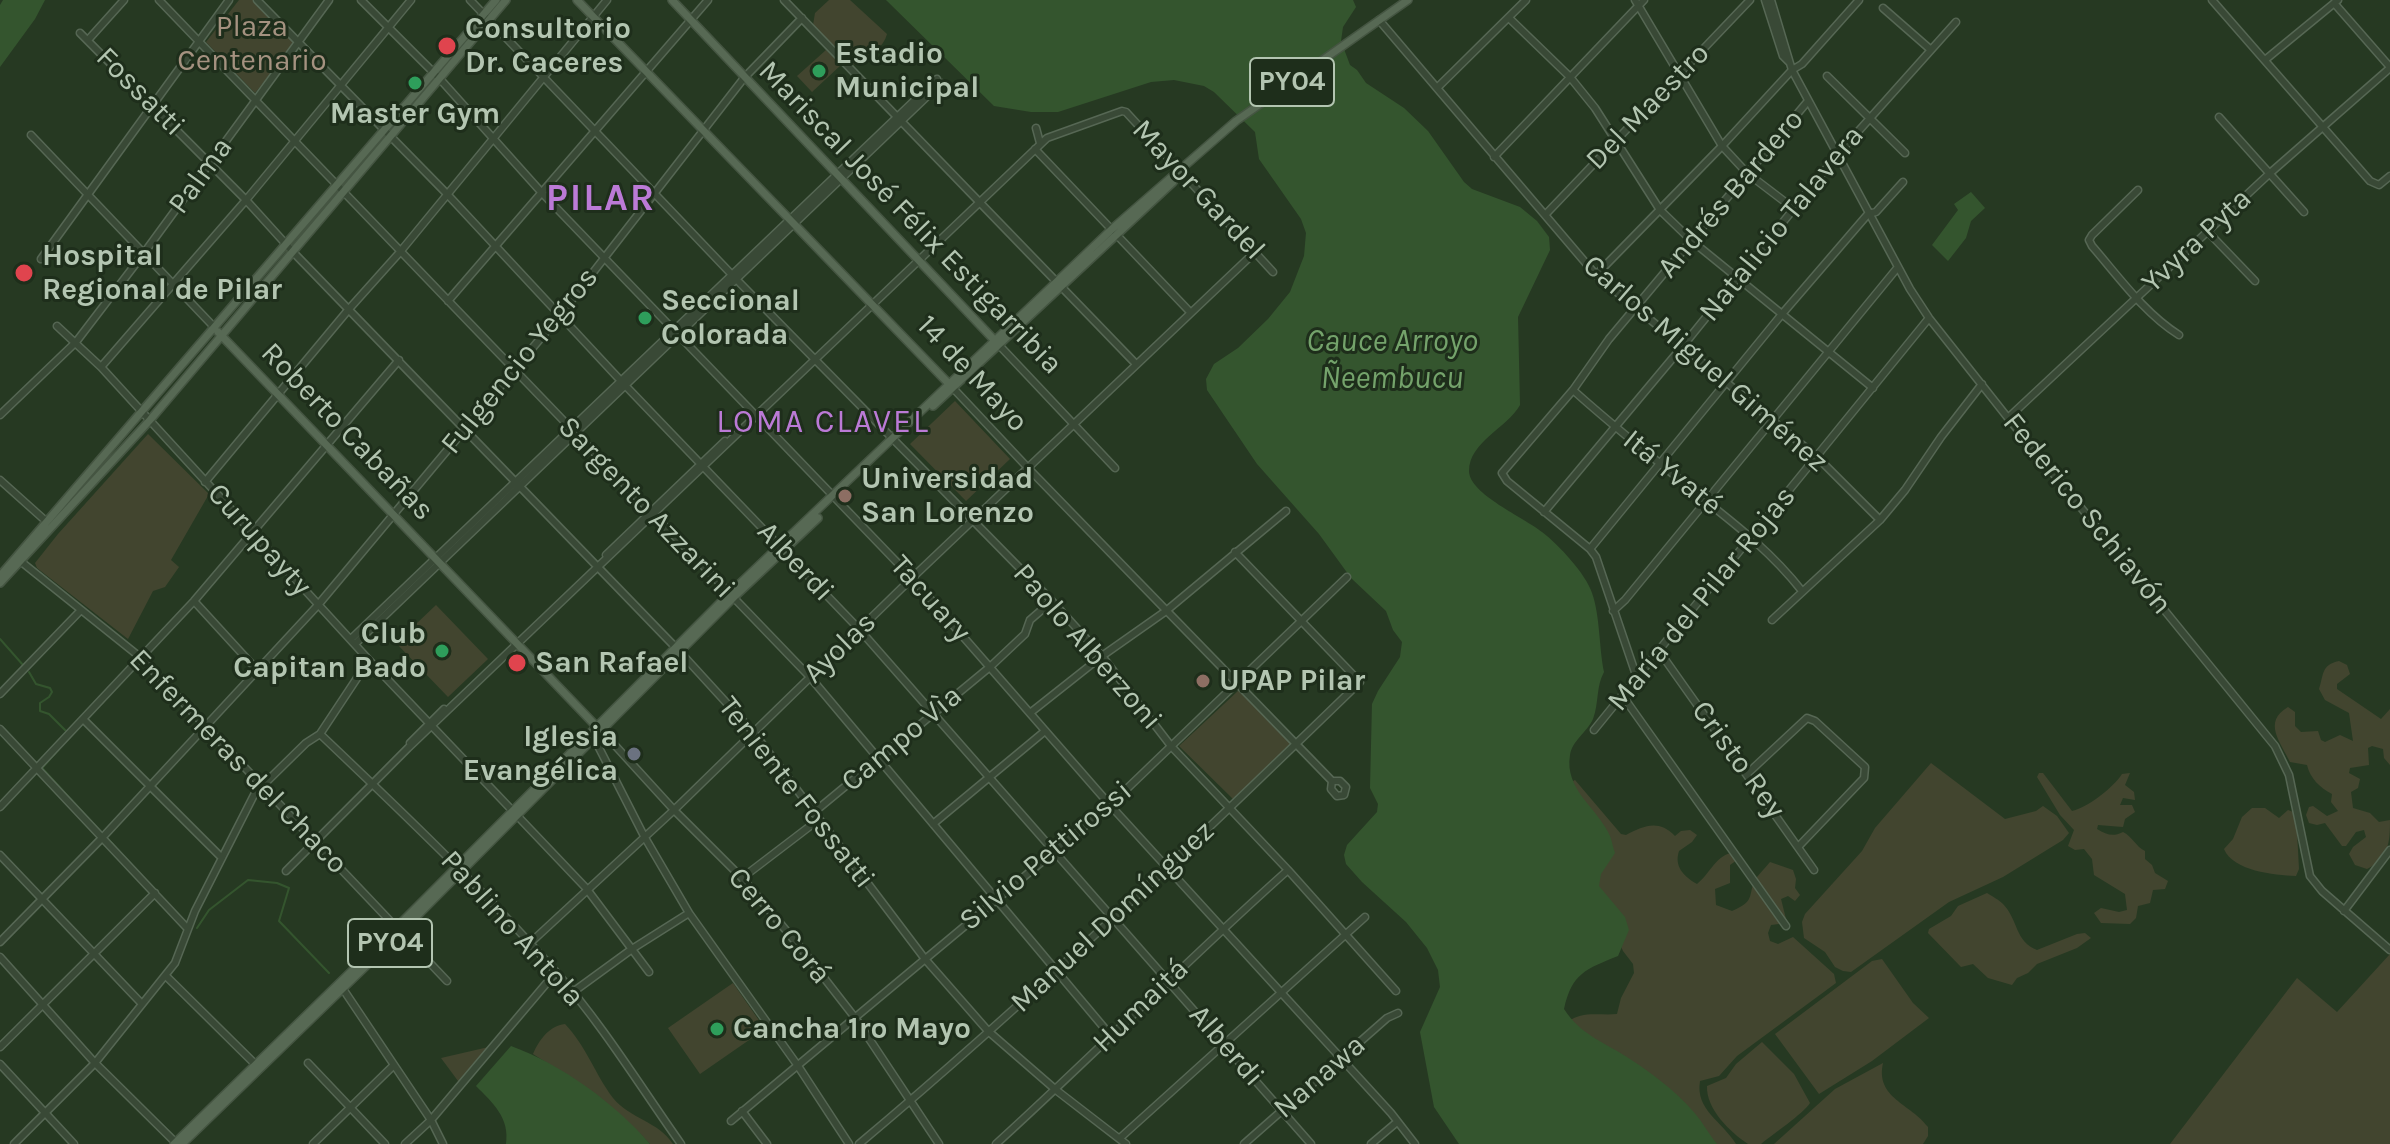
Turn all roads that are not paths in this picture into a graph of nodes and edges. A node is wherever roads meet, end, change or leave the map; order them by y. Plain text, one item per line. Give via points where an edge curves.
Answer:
1 (124, 0) edge
2 (159, 0) edge
3 (229, 0) edge
4 (257, 0) edge
5 (329, 0) edge
6 (361, 0) edge
7 (411, 0) edge
8 (470, 0) edge
9 (496, 0) edge
10 (506, 0) edge
11 (577, 0) edge
12 (607, 0) edge
13 (672, 0) edge
14 (708, 0) edge
15 (784, 0) edge
16 (1408, 0) edge
17 (1526, 0) edge
18 (1750, 0) edge
19 (1768, 0) edge
20 (1859, 0) edge
21 (2212, 0) edge
22 (1639, 2) edge
23 (2336, 2) edge
24 (1883, 8) dead end
25 (487, 16) junction
26 (594, 18) junction
27 (802, 18) junction
28 (1509, 18) junction
29 (689, 20) junction
30 (1379, 20) junction
31 (1956, 22) dead end
32 (389, 28) junction
33 (80, 33) dead end
34 (88, 40) junction
35 (199, 41) junction
36 (299, 42) junction
37 (1931, 50) junction
38 (2265, 60) junction
39 (2390, 68) edge
40 (1792, 70) junction
41 (646, 72) junction
42 (1679, 75) junction
43 (437, 76) junction
44 (1827, 76) dead end
45 (1570, 77) junction
46 (545, 78) junction
47 (744, 78) junction
48 (939, 81) dead end
49 (341, 84) junction
50 (1437, 88) junction
51 (1808, 101) junction
52 (257, 102) junction
53 (153, 105) junction
54 (2219, 117) dead end
55 (899, 118) junction
56 (1869, 118) junction
57 (704, 128) junction
58 (1036, 128) dead end
59 (2324, 128) junction
60 (594, 131) junction
61 (388, 134) junction
62 (31, 135) dead end
63 (494, 139) junction
64 (295, 140) junction
65 (1616, 140) junction
66 (1037, 146) junction
67 (1722, 146) junction
68 (1905, 153) dead end
69 (1838, 154) junction
70 (1494, 157) junction
71 (210, 163) junction
72 (1180, 171) junction
73 (1747, 173) junction
74 (2269, 174) junction
75 (837, 176) junction
76 (2390, 176) edge
77 (1903, 182) dead end
78 (337, 186) junction
79 (2138, 190) dead end
80 (654, 191) junction
81 (542, 193) junction
82 (87, 194) junction
83 (343, 194) junction
84 (448, 195) junction
85 (246, 200) junction
86 (978, 200) junction
87 (1793, 208) junction
88 (1660, 210) junction
89 (2304, 212) dead end
90 (1546, 214) junction
91 (1868, 214) junction
92 (792, 220) junction
93 (1114, 231) junction
94 (2208, 232) junction
95 (1692, 241) junction
96 (496, 247) junction
97 (290, 248) junction
98 (400, 252) junction
99 (1255, 252) junction
100 (144, 253) junction
101 (606, 256) junction
102 (41, 259) dead end
103 (916, 260) junction
104 (1898, 267) junction
105 (1273, 272) dead end
106 (1596, 275) junction
107 (734, 277) junction
108 (1738, 277) junction
109 (2255, 281) dead end
110 (1059, 283) junction
111 (174, 285) junction
112 (2138, 297) junction
113 (448, 301) junction
114 (872, 303) junction
115 (349, 309) junction
116 (1636, 309) junction
117 (1190, 312) junction
118 (1782, 314) junction
119 (560, 315) junction
120 (1929, 318) junction
121 (57, 326) dead end
122 (214, 327) junction
123 (676, 331) junction
124 (220, 334) junction
125 (2179, 335) dead end
126 (76, 342) junction
127 (996, 342) junction
128 (1682, 347) junction
129 (1828, 351) junction
130 (815, 358) junction
131 (399, 360) junction
132 (1136, 364) junction
133 (101, 367) junction
134 (513, 371) junction
135 (622, 383) junction
136 (1727, 383) junction
137 (1982, 384) junction
138 (950, 385) junction
139 (1873, 388) junction
140 (1573, 390) junction
141 (278, 394) junction
142 (141, 412) junction
143 (756, 414) junction
144 (0, 415) edge
145 (2008, 418) junction
146 (150, 420) junction
147 (1772, 420) junction
148 (1074, 426) junction
149 (465, 428) junction
150 (1615, 428) junction
151 (572, 432) junction
152 (895, 440) junction
153 (326, 444) junction
154 (1817, 457) junction
155 (1660, 464) junction
156 (702, 465) junction
157 (1115, 468) dead end
158 (1029, 469) junction
159 (0, 480) edge
160 (205, 482) junction
161 (516, 484) junction
162 (837, 497) junction
163 (1707, 501) junction
164 (1286, 511) dead end
165 (1544, 512) junction
166 (392, 514) junction
167 (651, 514) junction
168 (1880, 520) junction
169 (973, 521) junction
170 (50, 524) junction
171 (252, 531) junction
172 (1752, 537) junction
173 (783, 548) junction
174 (1590, 549) junction
175 (1235, 552) junction
176 (18, 560) junction
177 (437, 560) junction
178 (597, 566) junction
179 (0, 576) edge
180 (1347, 577) dead end
181 (912, 578) junction
182 (0, 583) edge
183 (1802, 591) junction
184 (732, 595) junction
185 (194, 601) junction
186 (1052, 601) junction
187 (318, 605) junction
188 (80, 611) junction
189 (1166, 611) junction
190 (1613, 611) junction
191 (1772, 620) dead end
192 (1303, 621) junction
193 (859, 629) junction
194 (353, 641) junction
195 (516, 643) junction
196 (677, 650) junction
197 (1659, 651) junction
198 (1102, 656) junction
199 (140, 657) junction
200 (369, 660) junction
201 (991, 666) junction
202 (258, 671) junction
203 (1636, 675) junction
204 (810, 677) junction
205 (1237, 684) junction
206 (0, 694) edge
207 (1622, 695) junction
208 (934, 712) junction
209 (1030, 713) junction
210 (83, 719) junction
211 (430, 725) junction
212 (206, 727) junction
213 (599, 728) junction
214 (0, 729) edge
215 (1594, 730) dead end
216 (1045, 731) junction
217 (754, 733) junction
218 (320, 734) junction
219 (594, 738) junction
220 (1296, 744) junction
221 (1171, 746) junction
222 (880, 758) junction
223 (37, 767) junction
224 (1748, 773) junction
225 (989, 776) junction
226 (1332, 781) dead end
227 (371, 783) junction
228 (260, 785) junction
229 (148, 786) junction
230 (1110, 805) junction
231 (0, 807) edge
232 (1231, 809) junction
233 (674, 810) junction
234 (514, 812) junction
235 (813, 813) junction
236 (818, 820) junction
237 (933, 824) junction
238 (644, 836) junction
239 (102, 838) junction
240 (314, 842) junction
241 (1799, 846) junction
242 (2390, 850) edge
243 (1054, 851) junction
244 (0, 855) edge
245 (222, 858) junction
246 (458, 868) junction
247 (1168, 869) junction
248 (1288, 870) junction
249 (1814, 870) dead end
250 (286, 871) dead end
251 (742, 878) junction
252 (586, 888) junction
253 (155, 893) junction
254 (42, 899) junction
255 (996, 900) junction
256 (2344, 911) junction
257 (689, 913) junction
258 (1114, 917) junction
259 (1365, 917) dead end
260 (1786, 926) dead end
261 (1224, 927) junction
262 (187, 928) junction
263 (399, 929) junction
264 (1346, 934) junction
265 (0, 942) edge
266 (529, 944) junction
267 (2389, 947) edge
268 (632, 949) junction
269 (94, 954) junction
270 (0, 957) edge
271 (925, 959) junction
272 (1057, 969) junction
273 (556, 972) junction
274 (649, 972) dead end
275 (166, 976) junction
276 (1168, 979) junction
277 (447, 981) dead end
278 (341, 986) junction
279 (1281, 991) junction
280 (1396, 991) dead end
281 (573, 992) junction
282 (44, 1004) junction
283 (142, 1004) junction
284 (1398, 1013) dead end
285 (856, 1019) junction
286 (988, 1031) junction
287 (1111, 1036) junction
288 (1223, 1043) junction
289 (0, 1047) edge
290 (1341, 1058) junction
291 (95, 1063) junction
292 (308, 1063) dead end
293 (0, 1064) edge
294 (255, 1064) junction
295 (394, 1065) junction
296 (798, 1066) junction
297 (1056, 1090) junction
298 (912, 1100) junction
299 (351, 1107) junction
300 (1282, 1110) junction
301 (742, 1111) junction
302 (45, 1114) junction
303 (431, 1120) junction
304 (731, 1121) dead end
305 (1397, 1122) junction
306 (1120, 1138) junction
307 (14, 1144) edge
308 (74, 1144) edge
309 (177, 1144) edge
310 (313, 1144) edge
311 (385, 1144) edge
312 (405, 1144) edge
313 (443, 1144) edge
314 (681, 1144) edge
315 (767, 1144) edge
316 (849, 1144) edge
317 (859, 1144) edge
318 (939, 1144) edge
319 (996, 1144) edge
320 (1126, 1144) edge
321 (1244, 1144) edge
322 (1311, 1144) edge
323 (1371, 1144) edge
324 (1415, 1144) edge

1 - 34 street
2 - 35 street, Sargento Azzarini
3 - 35 street
4 - 36 street, Alberdi
5 - 36 street, Palma
6 - 32 street, Tacuary
7 - 32 street
8 - 25 street, Paolo Alberzoni
9 - 25 main road
10 - 25 main road
11 - 26 main road, 14 de Mayo
12 - 26 street
13 - 29 main road, Mariscal José Félix Estigarribia
14 - 29 street
15 - 27 street
16 - 30 main road, PY04
17 - 28 street
18 - 42 street, Del Maestro
19 - 40 street, Federico Schiavón
20 - 40 street
21 - 38 street
22 - 42 street
22 - 45 street
23 - 38 street
23 - 39 street
24 - 37 street
25 - 43 main road
25 - 46 street, Paolo Alberzoni
26 - 41 main road, 14 de Mayo
26 - 46 street
27 - 47 street, Fulgencio Yegros
27 - 55 street
28 - 45 street
28 - 50 street
29 - 41 street
29 - 47 main road, Mariscal José Félix Estigarribia
30 - 50 street, Carlos Miguel Giménez
30 - 72 main road, PY04 via 1236,121
31 - 37 street, Natalicio Talavera
32 - 43 street, Tacuary
32 - 49 street
33 - 34 street, Fossatti
34 - 53 street, Fossatti
35 - 52 street, Sargento Azzarini
35 - 53 street
36 - 49 street, Alberdi
36 - 52 street, Palma
37 - 56 street, Natalicio Talavera
38 - 59 street
39 - 59 street, Yvyra Pyta
40 - 51 street, Federico Schiavón
40 - 67 street
41 - 57 main road, 14 de Mayo
41 - 60 street
42 - 65 street, Del Maestro
42 - 67 street
43 - 61 main road
43 - 63 street, Tacuary
44 - 56 street
45 - 65 street
45 - 70 street
46 - 60 street, Paolo Alberzoni
46 - 63 street
47 - 57 street, Fulgencio Yegros
47 - 75 main road, Mariscal José Félix Estigarribia
48 - 55 street
49 - 61 street, Alberdi
49 - 64 street
50 - 70 street, Carlos Miguel Giménez
51 - 69 street, Federico Schiavón
51 - 73 street, Andrés Bardero
52 - 64 street, Sargento Azzarini
52 - 71 street, Palma
53 - 71 street, Fossatti
53 - 82 street
54 - 74 street
55 - 75 street
55 - 86 street
56 - 68 street
56 - 69 street, Natalicio Talavera
57 - 80 street, Fulgencio Yegros
57 - 92 main road, 14 de Mayo
58 - 66 street
59 - 74 street, Yvyra Pyta
59 - 76 street via 2370,181 2379,185
60 - 80 street, Paolo Alberzoni
60 - 81 street
61 - 78 main road
61 - 83 main road
61 - 84 street, Alberdi
62 - 82 street, Roberto Cabañas
63 - 81 street, Tacuary
63 - 84 street
64 - 78 street, Sargento Azzarini
64 - 85 street
65 - 88 street
65 - 90 street, Del Maestro
66 - 72 street, Mayor Gardel via 1060,132 1122,111
66 - 86 street
66 - 93 street
67 - 73 street
67 - 88 street
69 - 87 street, Natalicio Talavera
69 - 91 street, Federico Schiavón
70 - 90 street, Carlos Miguel Giménez
71 - 85 street, Fossatti
71 - 100 street, Palma
72 - 93 main road, PY04
72 - 99 street, Mayor Gardel
73 - 87 street
73 - 95 street, Andrés Bardero
74 - 89 street
74 - 94 street, Yvyra Pyta
75 - 92 street
75 - 103 main road, Mariscal José Félix Estigarribia
77 - 91 street
78 - 83 street, Sargento Azzarini
78 - 97 main road
79 - 112 street via 2089,240
80 - 101 street, Fulgencio Yegros
80 - 107 street, Paolo Alberzoni
81 - 96 street
81 - 101 street, Tacuary
82 - 100 street, Roberto Cabañas
82 - 102 street
83 - 97 main road
83 - 98 street, Sargento Azzarini
84 - 96 street, Alberdi
84 - 98 street
85 - 97 street, Fossatti
85 - 111 street
86 - 103 street
86 - 110 street
87 - 108 street, Natalicio Talavera
88 - 95 street
88 - 106 street
90 - 106 street, Carlos Miguel Giménez
91 - 104 street, Federico Schiavón
91 - 118 street
92 - 107 street
92 - 114 main road, 14 de Mayo
93 - 110 main road, PY04
93 - 117 street
94 - 109 street
94 - 112 street, Yvyra Pyta
95 - 108 street
95 - 116 street, Andrés Bardero
96 - 113 street
96 - 119 street, Alberdi
97 - 115 street, Fossatti
97 - 122 main road
97 - 124 main road
98 - 113 street, Sargento Azzarini
98 - 115 street
99 - 105 street, Mayor Gardel
99 - 117 street, Ayolas
100 - 111 street, Roberto Cabañas
100 - 126 street, Palma
101 - 119 street, Fulgencio Yegros
101 - 123 street, Tacuary
103 - 114 street
103 - 127 main road, Mariscal José Félix Estigarribia
104 - 120 street, Federico Schiavón
104 - 129 street
106 - 116 street, Carlos Miguel Giménez
107 - 123 street
107 - 130 street, Paolo Alberzoni
108 - 118 street
108 - 128 street, Natalicio Talavera
110 - 127 main road, PY04
110 - 132 street
111 - 122 street, Roberto Cabañas
111 - 133 street
112 - 125 street
112 - 145 street, Yvyra Pyta
113 - 134 street, Sargento Azzarini
114 - 130 street
114 - 138 main road, 14 de Mayo
115 - 131 street, Fossatti
115 - 141 street
116 - 128 street, Carlos Miguel Giménez
116 - 140 street, Andrés Bardero
117 - 132 street, Ayolas
118 - 129 street
118 - 136 street
119 - 134 street, Fulgencio Yegros
119 - 135 street, Alberdi
120 - 137 street, Federico Schiavón
120 - 139 street, María del Pilar Rojas
121 - 126 street, Curupayty
122 - 124 main road, Roberto Cabañas
122 - 142 main road
123 - 135 street
123 - 143 street, Tacuary
124 - 141 main road, Roberto Cabañas
124 - 146 main road
126 - 133 street, Curupayty
126 - 144 street, Palma
127 - 138 main road, PY04
127 - 148 street, Mariscal José Félix Estigarribia
128 - 136 street, Carlos Miguel Giménez
128 - 150 street, Natalicio Talavera
129 - 139 street
129 - 147 street
130 - 143 street
130 - 152 street, Paolo Alberzoni
131 - 149 street, Teniente Fossatti
131 - 153 street
132 - 148 street, Ayolas
133 - 142 street, Curupayty
134 - 149 street, Fulgencio Yegros
134 - 151 street, Sargento Azzarini
135 - 151 street
135 - 156 street, Alberdi
136 - 147 street, Carlos Miguel Giménez
136 - 155 street
137 - 145 street, Federico Schiavón
137 - 168 street
138 - 152 main road, PY04
138 - 158 street, 14 de Mayo
139 - 154 street, María del Pilar Rojas
140 - 150 street, Itá Yvaté
140 - 165 street, Andrés Bardero via 1502,473
141 - 153 main road, Roberto Cabañas
141 - 160 street
142 - 146 street, Curupayty
142 - 170 main road
143 - 156 street
143 - 162 street, Tacuary
145 - 256 street, Federico Schiavón via 2275,746 2289,775 2310,876
146 - 160 street, Curupayty
146 - 170 main road
147 - 154 street, Carlos Miguel Giménez
147 - 163 street
148 - 157 street, Mariscal José Félix Estigarribia
148 - 158 street, Ayolas
149 - 161 street, Teniente Fossatti
149 - 166 street, Fulgencio Yegros
150 - 155 street, Itá Yvaté
150 - 165 street, Natalicio Talavera
151 - 161 street
151 - 167 street, Sargento Azzarini
152 - 162 main road, PY04
152 - 169 street, Paolo Alberzoni
153 - 166 main road, Roberto Cabañas
153 - 171 street
154 - 168 street, Carlos Miguel Giménez
154 - 172 street, María del Pilar Rojas
155 - 163 street, Itá Yvaté
155 - 174 street
156 - 167 street
156 - 173 street, Alberdi
158 - 169 street, Ayolas
158 - 189 street, 14 de Mayo
159 - 170 street
160 - 171 street, Curupayty
161 - 177 street
161 - 178 street, Teniente Fossatti
162 - 173 main road, PY04
162 - 181 street, Tacuary
163 - 172 street, Itá Yvaté
163 - 190 street
164 - 175 street
165 - 174 street
166 - 177 main road, Roberto Cabañas
166 - 187 street, Fulgencio Yegros
167 - 178 street
167 - 184 street, Sargento Azzarini
168 - 183 street
169 - 181 street, Ayolas
169 - 186 street, Paolo Alberzoni
170 - 176 main road
171 - 185 street
171 - 187 street, Curupayty
172 - 183 street, Itá Yvaté
172 - 197 street, María del Pilar Rojas
173 - 184 main road, PY04
173 - 193 street, Alberdi
174 - 190 street
175 - 189 street
175 - 192 street
176 - 179 main road
176 - 182 main road
176 - 188 street, Enfermeras del Chaco
177 - 194 street
177 - 195 main road, Roberto Cabañas
178 - 195 street
178 - 196 street, Teniente Fossatti
180 - 192 street, Silvio Pettirossi
181 - 193 street, Ayolas
181 - 201 street, Tacuary
183 - 191 street
184 - 196 main road, PY04
184 - 204 street, Sargento Azzarini
185 - 199 street
185 - 202 street
186 - 198 street, Paolo Alberzoni
186 - 201 street, Campo Vìa
187 - 194 street, Curupayty
187 - 202 street, Fulgencio Yegros
188 - 199 street, Enfermeras del Chaco
188 - 206 street
189 - 198 street
189 - 205 street, 14 de Mayo
190 - 203 street
192 - 205 street, Silvio Pettirossi
192 - 220 street, Manuel Domínguez via 1360,682
193 - 204 street, Ayolas
193 - 208 street, Alberdi
194 - 200 street, Curupayty
195 - 211 street
195 - 213 main road, Roberto Cabañas
196 - 213 main road, PY04
196 - 217 street, Teniente Fossatti
197 - 203 street, María del Pilar Rojas
197 - 224 street, Cristo Rey
198 - 209 street
198 - 221 street, Paolo Alberzoni
199 - 210 street
199 - 212 street, Enfermeras del Chaco
200 - 211 street, Curupayty
200 - 218 street
201 - 208 street, Campo Vìa
201 - 209 street, Tacuary
202 - 212 street, Fulgencio Yegros
203 - 207 street, María del Pilar Rojas
204 - 217 street, Ayolas
204 - 222 street, Sargento Azzarini
205 - 220 street, 14 de Mayo
205 - 221 street, Silvio Pettirossi
207 - 215 street, María del Pilar Rojas
207 - 260 street
208 - 222 street, Campo Vìa
208 - 225 street, Alberdi
209 - 216 street, Tacuary
210 - 223 street
210 - 229 street
211 - 227 street
211 - 234 street, Curupayty
212 - 228 street, Enfermeras del Chaco
212 - 229 street, Fulgencio Yegros
213 - 219 main road, PY04
213 - 233 street, Cerro Corá
213 - 234 main road, PY04
214 - 223 street
216 - 225 street
216 - 230 street, Tacuary
217 - 233 street, Ayolas
217 - 235 street, Teniente Fossatti
218 - 227 street, Pablino Antola
218 - 228 street
219 - 234 main road, PY04
219 - 238 street
220 - 226 street, 14 de Mayo
220 - 232 street, Manuel Domínguez
221 - 230 street, Silvio Pettirossi
221 - 232 street, Paolo Alberzoni
222 - 235 street, Campo Vìa
222 - 237 street, Sargento Azzarini
223 - 231 street
223 - 239 street
224 - 241 street, Cristo Rey
224 - 241 street via 1807,718 1865,767 1864,778
225 - 237 street
225 - 243 street, Alberdi
227 - 240 street
227 - 246 street, Pablino Antola
228 - 240 street, Enfermeras del Chaco
228 - 245 street
229 - 239 street, Fulgencio Yegros
229 - 245 street
230 - 243 street, Silvio Pettirossi
230 - 247 street, Tacuary
232 - 247 street, Manuel Domínguez
232 - 248 street, Paolo Alberzoni
233 - 238 street, Ayolas
233 - 251 street, Cerro Corá
234 - 246 main road, PY04
234 - 252 street, Curupayty
235 - 236 street, Teniente Fossatti
236 - 251 street, Campo Vìa
236 - 271 street, Teniente Fossatti
237 - 255 street, Sargento Azzarini
238 - 252 street, Ayolas
238 - 257 street
239 - 253 street
239 - 254 street, Fulgencio Yegros
240 - 250 street
240 - 263 street, Enfermeras del Chaco
241 - 249 street, Cristo Rey
242 - 256 street
243 - 255 street, Silvio Pettirossi
243 - 258 street, Alberdi
244 - 254 street
245 - 262 street
246 - 263 main road, PY04
246 - 266 street, Pablino Antola
247 - 258 street, Manuel Domínguez
247 - 261 street, Tacuary
248 - 261 street, Humaitá
248 - 264 street, Paolo Alberzoni
251 - 285 street, Cerro Corá
252 - 266 street, Ayolas
252 - 268 street, Curupayty
253 - 262 street
253 - 269 street
254 - 265 street, Fulgencio Yegros
254 - 269 street
255 - 271 street, Silvio Pettirossi
255 - 272 street, Sargento Azzarini
256 - 267 street, Federico Schiavón
257 - 268 street
257 - 296 street
258 - 272 street, Manuel Domínguez
258 - 276 street, Alberdi
259 - 264 street
261 - 276 street, Humaitá
261 - 279 street, Tacuary
262 - 275 street via 182,952
263 - 277 street, Enfermeras del Chaco
263 - 278 main road, PY04
264 - 279 street
264 - 280 street, Paolo Alberzoni
266 - 273 street, Pablino Antola
268 - 274 street, Curupayty
268 - 281 street
269 - 282 street
269 - 283 street
270 - 282 street
271 - 285 street, Silvio Pettirossi
271 - 286 street, Teniente Fossatti
272 - 286 street, Manuel Domínguez
272 - 287 street, Sargento Azzarini
273 - 281 street, Pablino Antola
273 - 303 street
275 - 283 street
275 - 294 street
276 - 287 street, Humaitá
276 - 288 street, Alberdi
278 - 294 main road, PY04
278 - 295 street
278 - 309 main road, PY04
279 - 288 street
279 - 290 street, Tacuary
281 - 314 street, Pablino Antola
282 - 289 street
282 - 291 street
283 - 291 street
284 - 290 street, Nanawa
285 - 296 street, Silvio Pettirossi
285 - 298 street, Cerro Corá
286 - 297 street, Teniente Fossatti
286 - 298 street, Manuel Domínguez
287 - 297 street, Humaitá
288 - 300 street, Alberdi
288 - 306 street
290 - 300 street, Nanawa
290 - 305 street, Tacuary
291 - 302 street
291 - 309 street
292 - 299 street
293 - 302 street
294 - 309 main road, PY04
295 - 299 street
295 - 303 street
296 - 301 street, Silvio Pettirossi
296 - 316 street
297 - 306 street, Teniente Fossatti
297 - 319 street, Humaitá
298 - 317 street, Manuel Domínguez
298 - 318 street, Cerro Corá
299 - 310 street
299 - 311 street
300 - 321 street, Nanawa
300 - 322 street, Alberdi
301 - 304 street, Silvio Pettirossi
301 - 315 street
302 - 307 street
302 - 308 street
303 - 312 street
303 - 313 street
305 - 323 street
305 - 324 street, Tacuary
306 - 320 street, Teniente Fossatti

